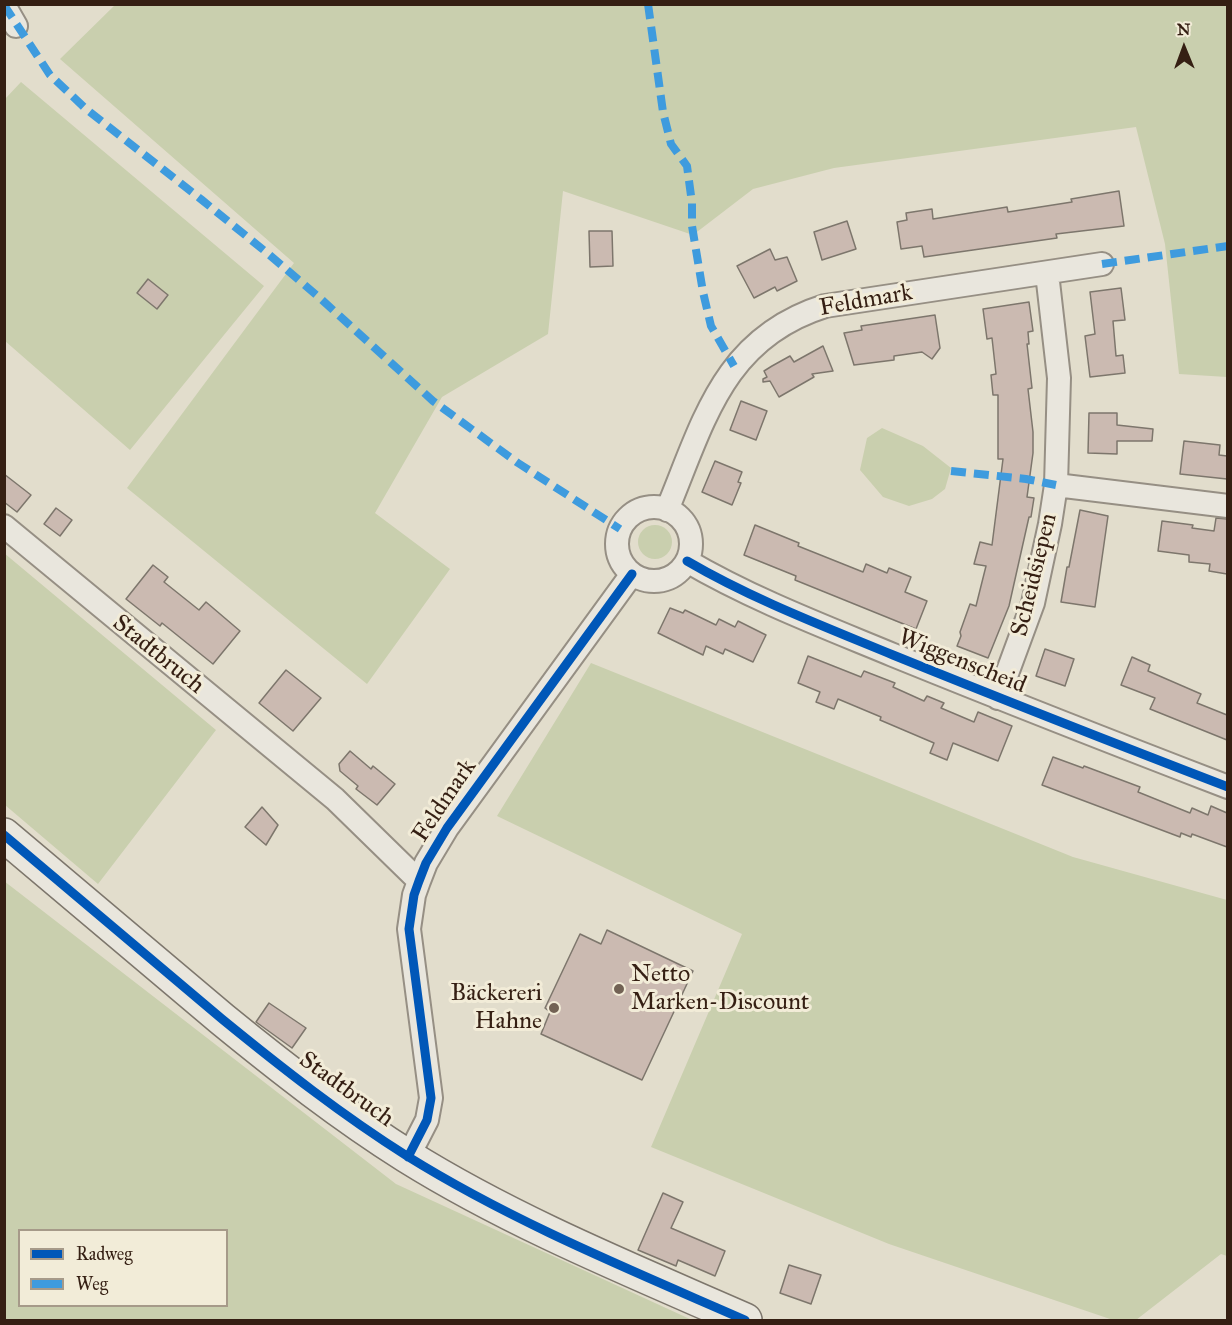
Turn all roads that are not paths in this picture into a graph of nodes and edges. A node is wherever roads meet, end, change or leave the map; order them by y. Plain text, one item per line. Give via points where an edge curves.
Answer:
1 (4, 5) edge
2 (16, 26) dead end
3 (1102, 264) dead end
4 (1047, 273) junction
5 (1056, 485) junction
6 (1227, 506) edge
7 (667, 510) junction
8 (4, 526) edge
9 (687, 561) junction
10 (632, 574) junction
11 (998, 698) junction
12 (1227, 787) edge
13 (4, 835) edge
14 (419, 881) junction
15 (408, 1157) junction
16 (745, 1320) edge

1 - 2 street
3 - 4 street, Feldmark
4 - 5 street, Scheidsiepen via 1059,378
4 - 7 street, Feldmark via 825,306 805,312 764,336 721,385
5 - 6 street, Scheidsiepen
5 - 11 street, Scheidsiepen via 1033,603
7 - 9 street via 686,526 691,549
7 - 10 street via 656,507 634,512 620,529 618,554
8 - 14 street, Stadtbruch via 335,800
9 - 10 street via 668,578 650,580
9 - 11 street, Wiggenscheid via 749,594
10 - 14 street, Feldmark via 447,828
11 - 12 street, Wiggenscheid
13 - 15 street, Stadtbruch via 289,1074
14 - 15 street, Feldmark via 411,913 410,942 431,1098 427,1120
15 - 16 street, Stadtbruch via 493,1205

